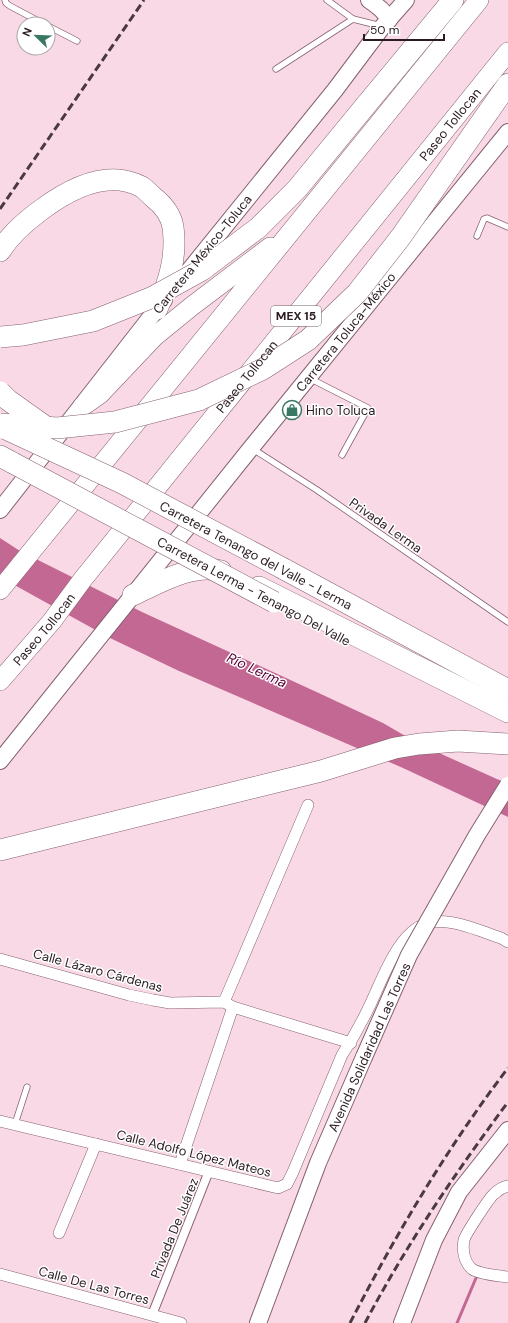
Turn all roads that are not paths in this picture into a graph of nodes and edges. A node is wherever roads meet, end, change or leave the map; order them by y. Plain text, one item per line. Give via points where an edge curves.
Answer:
1 (5, 0) edge
2 (327, 0) edge
3 (368, 0) edge
4 (406, 0) edge
5 (479, 0) edge
6 (452, 4) edge
7 (29, 16) edge
8 (353, 19) junction
9 (386, 23) junction
10 (56, 30) edge
11 (77, 41) dead end
12 (508, 52) edge
13 (276, 69) dead end
14 (508, 84) edge
15 (508, 132) edge
16 (508, 227) edge
17 (291, 232) junction
18 (477, 236) dead end
19 (0, 250) edge
20 (157, 309) junction
21 (0, 337) edge
22 (308, 377) junction
23 (0, 392) edge
24 (82, 406) junction
25 (0, 425) edge
26 (59, 436) junction
27 (251, 448) junction
28 (342, 455) dead end
29 (4, 460) edge
30 (122, 483) junction
31 (0, 510) edge
32 (0, 590) edge
33 (131, 598) junction
34 (508, 622) edge
35 (0, 681) edge
36 (508, 690) edge
37 (508, 712) edge
38 (508, 723) edge
39 (508, 744) edge
40 (0, 761) edge
41 (508, 785) edge
42 (308, 805) dead end
43 (0, 850) edge
44 (508, 942) edge
45 (0, 959) edge
46 (228, 1004) junction
47 (350, 1043) junction
48 (27, 1087) dead end
49 (0, 1121) edge
50 (15, 1124) junction
51 (508, 1130) edge
52 (96, 1144) junction
53 (180, 1164) junction
54 (209, 1171) junction
55 (508, 1186) edge
56 (60, 1233) dead end
57 (0, 1274) edge
58 (508, 1277) edge
59 (145, 1317) edge
60 (181, 1323) edge
61 (258, 1323) edge
62 (402, 1323) edge

1 - 7 lane via 10,6
2 - 8 lane
3 - 9 main road via 386,13
4 - 9 main road, Carretera México-Toluca
5 - 17 highway
6 - 21 highway, bridge via 297,189 258,228 202,270 153,297 93,321
8 - 9 lane
8 - 13 lane
9 - 20 main road, Carretera México-Toluca via 335,90
10 - 11 lane
12 - 35 highway, Paseo Tollocan / MEX 15 via 83,579 52,621
14 - 25 highway, bridge via 400,238 357,293 308,340 263,369 199,400 115,422 57,428
15 - 22 main road, Carretera Toluca-México
16 - 18 lane via 487,218 484,219
17 - 24 highway via 154,337 100,394
17 - 32 highway
19 - 20 highway via 26,221 64,194 87,183 123,180 142,187 167,211 173,225 171,272
20 - 24 main road, Carretera México-Toluca
22 - 27 main road, Carretera Toluca-México
22 - 28 lane via 368,408
23 - 26 highway, bridge
24 - 26 main road, Carretera México-Toluca
25 - 30 highway, Carretera Tenango del Valle - Lerma, bridge
26 - 30 highway via 114,469
26 - 31 main road, Carretera México-Toluca, bridge
27 - 33 main road, Carretera Toluca-México
27 - 34 lane, Privada Lerma via 317,490
29 - 38 highway, Carretera Lerma - Tenango Del Valle, bridge
30 - 36 highway, Carretera Tenango del Valle - Lerma, bridge
33 - 37 highway via 176,576 205,569 218,570 255,585
33 - 40 main road, Carretera Toluca-México
39 - 43 highway via 458,741 395,748 322,771
41 - 61 main road, Avenida Solidaridad Las Torres, bridge via 409,955 318,1163
42 - 46 street
44 - 47 street, Calle Adolfo López Mateos via 449,922 422,925 402,942 384,972
45 - 46 street, Calle Lázaro Cárdenas via 153,1000 170,1003
46 - 47 street, Calle Lázaro Cárdenas
46 - 53 street
47 - 54 street, Calle Adolfo López Mateos via 342,1055 287,1184 278,1188
48 - 50 lane
49 - 50 street, Calle Adolfo López Mateos
50 - 52 street, Calle Adolfo López Mateos
51 - 62 main road via 459,1192 434,1240
52 - 53 street, Calle Adolfo López Mateos
52 - 56 street
53 - 54 street, Calle Adolfo López Mateos
54 - 59 street, Privada De Juárez
55 - 58 street via 495,1193 488,1202 464,1239 464,1250 465,1260 475,1271
57 - 59 street, Calle De Las Torres
59 - 60 street, Calle De Las Torres

